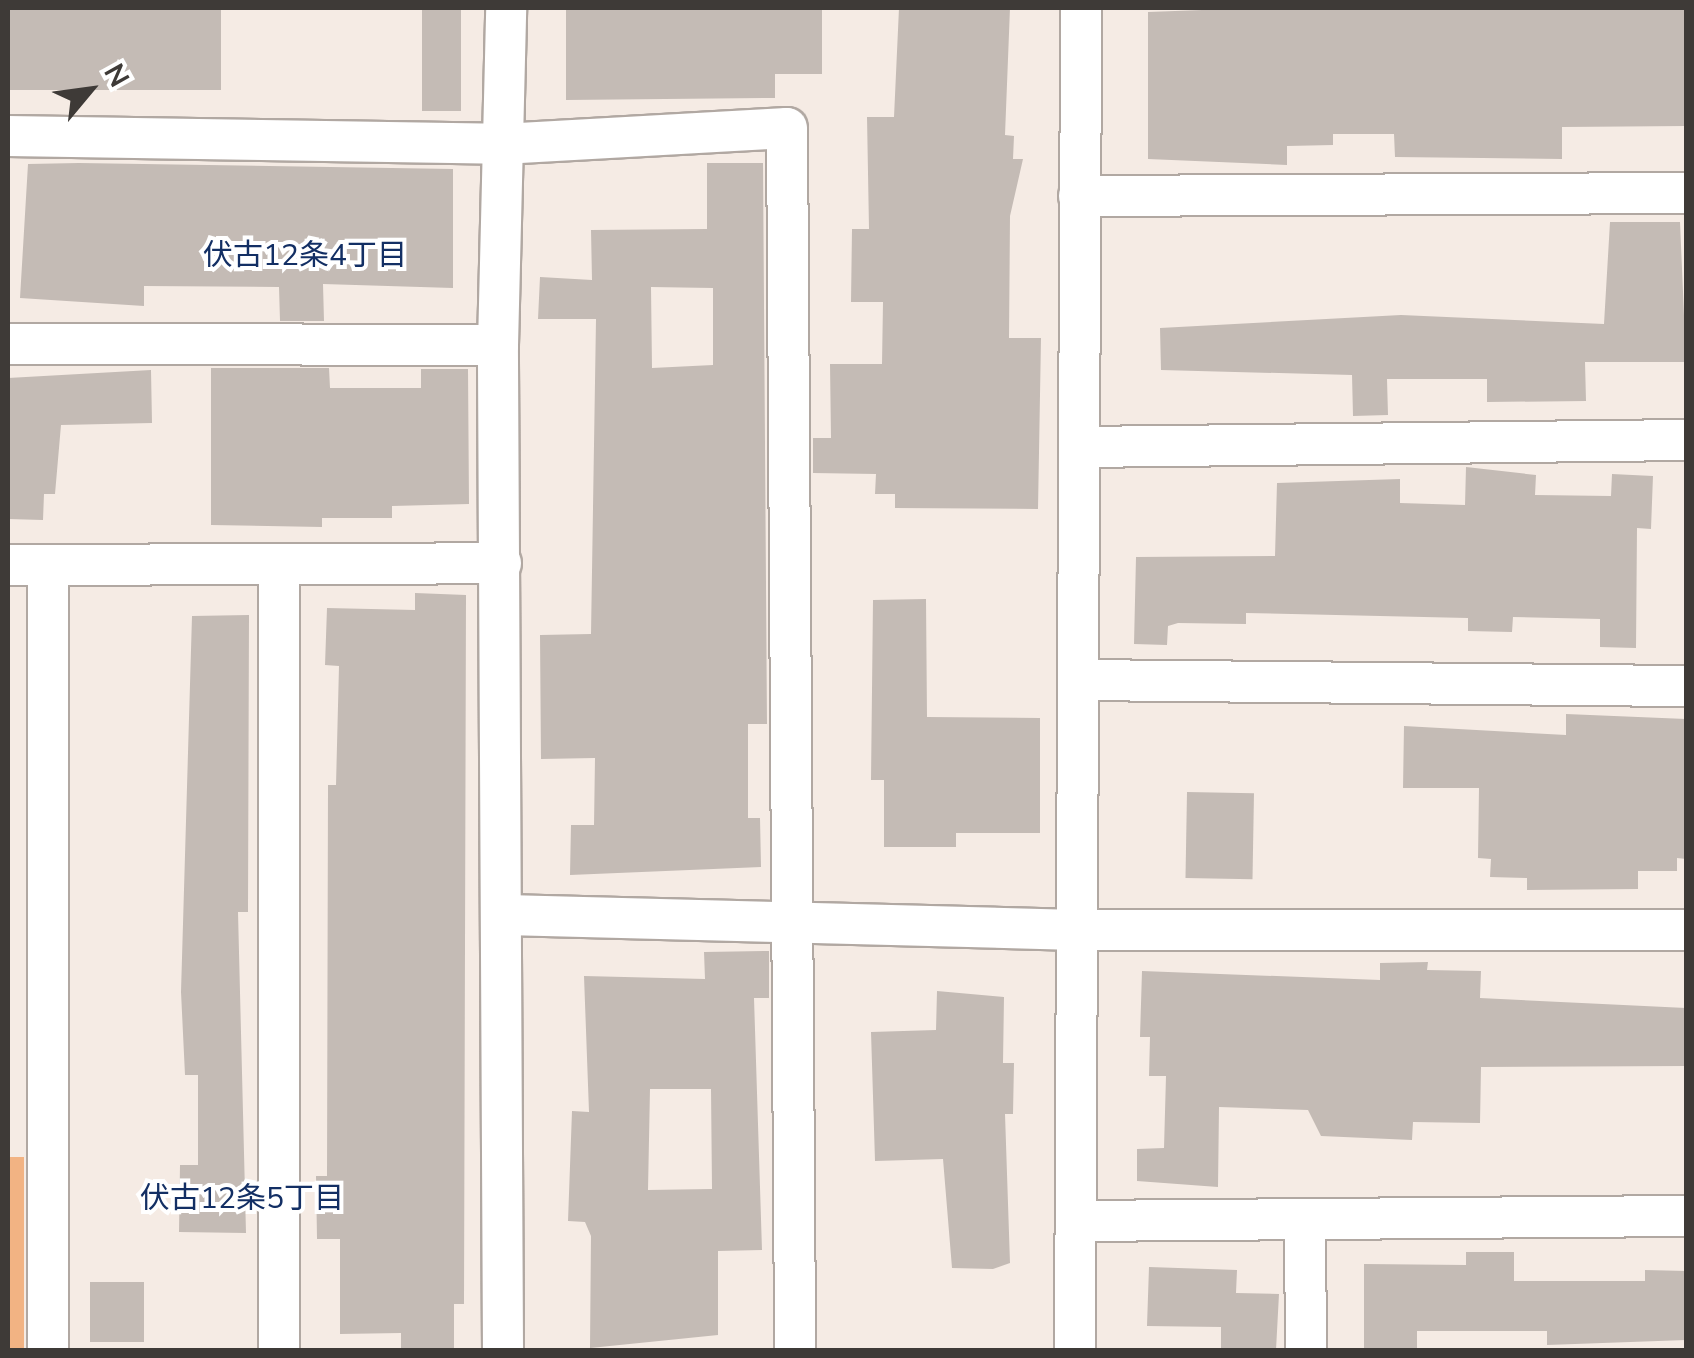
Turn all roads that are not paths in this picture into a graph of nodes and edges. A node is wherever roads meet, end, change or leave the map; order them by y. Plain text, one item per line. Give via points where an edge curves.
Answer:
1 (506, 8) edge
2 (1082, 8) edge
3 (8, 136) edge
4 (502, 144) junction
5 (1686, 193) edge
6 (1079, 196) junction
7 (8, 344) edge
8 (498, 345) junction
9 (1686, 440) edge
10 (1080, 447) junction
11 (501, 563) junction
12 (8, 565) edge
13 (48, 566) junction
14 (279, 567) junction
15 (1080, 680) junction
16 (1686, 686) edge
17 (506, 915) junction
18 (799, 923) junction
19 (1077, 930) junction
20 (1686, 930) edge
21 (1686, 1216) edge
22 (1305, 1219) junction
23 (1076, 1220) junction
24 (48, 1350) edge
25 (279, 1350) edge
26 (503, 1350) edge
27 (795, 1350) edge
28 (1075, 1350) edge
29 (1306, 1350) edge

1 - 4 street
2 - 6 street
3 - 4 street
4 - 8 street
4 - 18 street via 787,128
5 - 6 street
6 - 10 street
7 - 8 street
8 - 11 street
9 - 10 street
10 - 15 street
11 - 14 street
11 - 17 street
12 - 13 street
13 - 14 street
13 - 24 street
14 - 25 street
15 - 16 street
15 - 19 street
17 - 18 street
17 - 26 street
18 - 19 street
18 - 27 street
19 - 20 street
19 - 23 street
21 - 22 street
22 - 23 street
22 - 29 street
23 - 28 street

